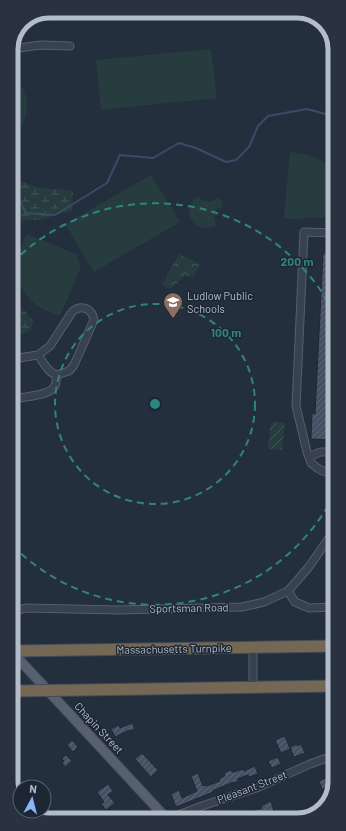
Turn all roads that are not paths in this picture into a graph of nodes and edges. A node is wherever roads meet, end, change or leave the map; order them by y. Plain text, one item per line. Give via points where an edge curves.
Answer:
1 (70, 46) dead end
2 (18, 48) edge
3 (328, 233) edge
4 (38, 355) junction
5 (18, 358) edge
6 (56, 375) junction
7 (18, 398) edge
8 (328, 452) edge
9 (308, 457) junction
10 (328, 472) edge
11 (328, 540) edge
12 (288, 590) junction
13 (328, 607) edge
14 (18, 610) edge
15 (328, 643) edge
16 (292, 646) junction
17 (328, 646) edge
18 (253, 647) junction
19 (18, 652) edge
20 (18, 657) edge
21 (328, 686) edge
22 (253, 687) junction
23 (18, 691) edge
24 (328, 758) edge
25 (162, 813) edge
26 (184, 813) edge

1 - 2 street via 41,45
3 - 9 street via 304,232 296,406
4 - 5 street
4 - 6 street
4 - 6 street via 50,346 72,312 81,307 91,312 94,320 74,365 69,371
6 - 7 street via 54,389 46,394
8 - 9 street
9 - 10 street via 317,468
11 - 12 street, Sportsman Road via 308,568
12 - 13 street via 295,602 309,608
12 - 14 street, Sportsman Road via 264,602 242,607 119,610 26,608
15 - 16 highway
16 - 17 highway, Massachusetts Turnpike
16 - 18 highway, Massachusetts Turnpike
18 - 19 highway, Massachusetts Turnpike
18 - 22 street
20 - 25 main road, Chapin Street
21 - 22 highway
22 - 23 highway, bridge
24 - 26 street, Pleasant Street via 259,787

